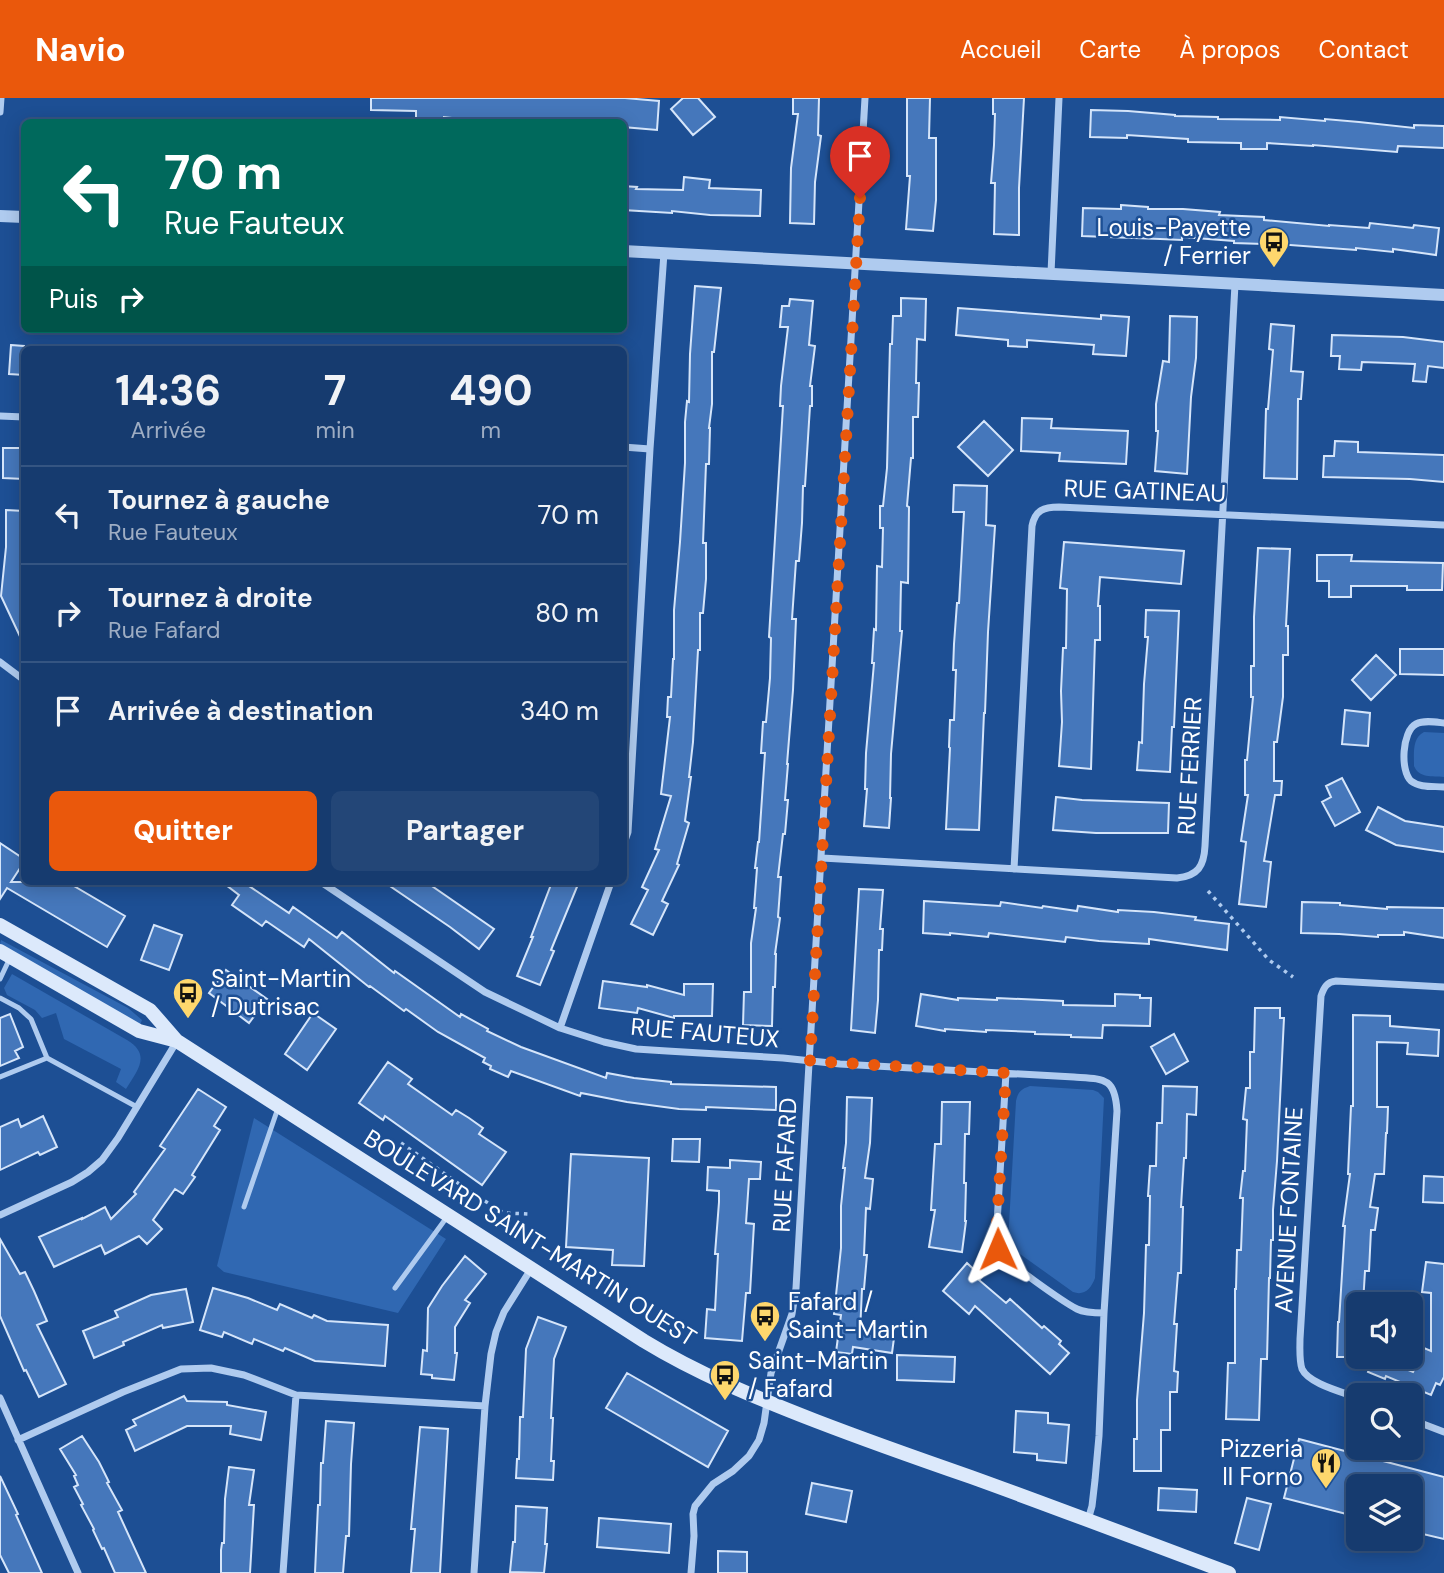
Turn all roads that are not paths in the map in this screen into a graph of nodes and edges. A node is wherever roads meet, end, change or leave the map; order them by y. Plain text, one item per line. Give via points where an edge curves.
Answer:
1 (1, 98) edge
2 (865, 98) edge
3 (1059, 98) edge
4 (0, 112) edge
5 (0, 216) edge
6 (21, 217) edge
7 (627, 251) edge
8 (664, 253) junction
9 (856, 262) junction
10 (1051, 273) junction
11 (1235, 284) junction
12 (1444, 295) edge
13 (0, 416) edge
14 (21, 417) edge
15 (627, 447) edge
16 (650, 449) junction
17 (1223, 514) junction
18 (1444, 525) edge
19 (0, 662) edge
20 (21, 678) edge
21 (1444, 723) edge
22 (627, 785) edge
23 (1444, 787) edge
24 (627, 816) edge
25 (627, 835) edge
26 (822, 858) junction
27 (1014, 869) junction
28 (325, 885) edge
29 (610, 885) edge
30 (0, 925) edge
31 (5, 954) edge
32 (0, 979) edge
33 (1444, 987) edge
34 (0, 998) edge
35 (560, 1028) junction
36 (177, 1041) junction
37 (47, 1058) junction
38 (810, 1061) junction
39 (1006, 1073) junction
40 (0, 1077) edge
41 (279, 1105) junction
42 (137, 1107) junction
43 (244, 1207) dead end
44 (448, 1214) junction
45 (0, 1215) edge
46 (531, 1269) junction
47 (395, 1288) dead end
48 (1104, 1313) junction
49 (1346, 1393) edge
50 (296, 1395) junction
51 (0, 1398) edge
52 (767, 1402) junction
53 (485, 1406) junction
54 (1423, 1424) edge
55 (1444, 1432) edge
56 (18, 1440) junction
57 (1088, 1520) junction
58 (1207, 1569) edge
59 (78, 1573) edge
60 (283, 1573) edge
61 (474, 1573) edge
62 (691, 1573) edge
63 (1229, 1573) edge

1 - 4 street
2 - 9 street, RUE FAFARD
3 - 10 street
5 - 6 street
7 - 8 street
8 - 9 street
8 - 16 street
9 - 10 street
9 - 26 street, RUE FAFARD
10 - 11 street
11 - 12 street
11 - 17 street, RUE FERRIER
13 - 14 street
15 - 16 street
16 - 22 street
17 - 18 street, RUE GATINEAU
17 - 27 street, RUE FERRIER via 1201,864 1185,878
17 - 27 street, RUE GATINEAU via 1059,507 1036,513
19 - 20 street
21 - 23 street via 1418,723 1410,729 1404,764 1413,782
24 - 25 street
26 - 27 street, RUE FERRIER
26 - 38 street, RUE FAFARD
28 - 35 street, RUE FAUTEUX via 485,992
29 - 35 street
30 - 36 main road, BOULEVARD SAINT-MARTIN OUEST via 150,1010
31 - 32 lane
31 - 36 main road, BOULEVARD SAINT-MARTIN OUEST via 139,1031
33 - 49 street, AVENUE FONTAINE via 1336,981 1323,990 1320,1002 1301,1364 1314,1381
34 - 37 lane via 31,1019
35 - 38 street, RUE FAUTEUX via 636,1049
36 - 41 main road, BOULEVARD SAINT-MARTIN OUEST
36 - 42 street
37 - 40 lane
37 - 42 lane
38 - 39 street, RUE FAUTEUX
38 - 52 street, RUE FAFARD via 796,1288
39 - 48 street via 998,1249 1068,1304
39 - 48 street, RUE FAUTEUX via 1097,1079 1115,1093
41 - 43 lane
41 - 44 main road, BOULEVARD SAINT-MARTIN OUEST
42 - 45 street via 109,1152 92,1169
44 - 46 main road, BOULEVARD SAINT-MARTIN OUEST
44 - 47 lane
46 - 52 main road, BOULEVARD SAINT-MARTIN OUEST via 670,1357
46 - 53 street via 496,1332
48 - 57 street, RUE FAUTEUX via 1098,1447
50 - 53 street
50 - 56 street via 244,1375 211,1368 181,1369
50 - 60 street
51 - 56 street
52 - 57 main road, BOULEVARD SAINT-MARTIN OUEST
52 - 62 street, RUE FAFARD via 759,1440 749,1456 713,1484 695,1506
53 - 61 street
54 - 55 street
56 - 59 street
57 - 58 main road, BOULEVARD SAINT-MARTIN OUEST
58 - 63 main road, BOULEVARD SAINT-MARTIN OUEST

